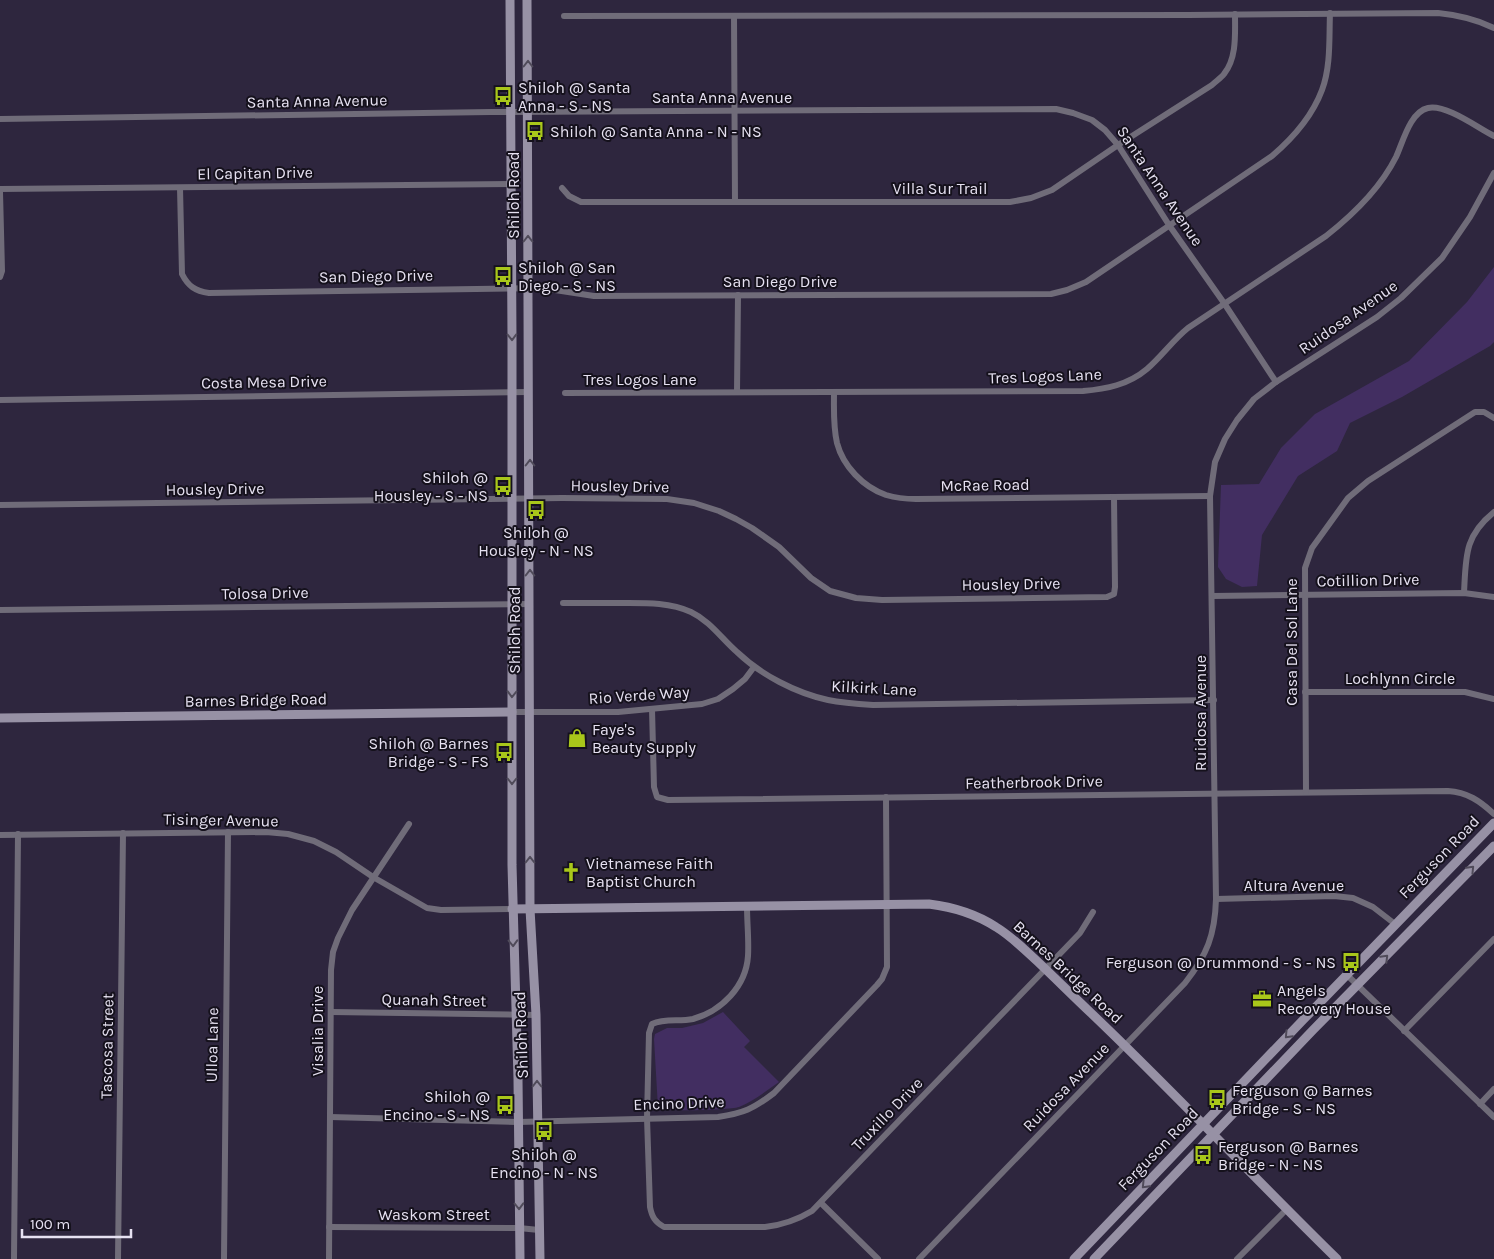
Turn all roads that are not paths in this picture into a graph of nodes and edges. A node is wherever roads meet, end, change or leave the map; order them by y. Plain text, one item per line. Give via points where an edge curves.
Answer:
1 (510, 0) edge
2 (527, 0) edge
3 (1330, 13) junction
4 (1235, 14) junction
5 (564, 16) dead end
6 (734, 16) junction
7 (1494, 28) edge
8 (734, 111) junction
9 (511, 112) junction
10 (528, 112) junction
11 (0, 119) edge
12 (1494, 136) edge
13 (1118, 145) junction
14 (1494, 173) edge
15 (511, 184) junction
16 (180, 188) junction
17 (562, 188) dead end
18 (0, 191) edge
19 (735, 202) junction
20 (1170, 225) junction
21 (0, 277) edge
22 (511, 288) junction
23 (528, 288) junction
24 (738, 295) junction
25 (1224, 304) junction
26 (1276, 382) junction
27 (529, 392) junction
28 (737, 392) junction
29 (834, 392) junction
30 (512, 393) junction
31 (565, 393) dead end
32 (0, 400) edge
33 (1494, 418) edge
34 (1210, 496) junction
35 (1114, 497) junction
36 (512, 499) junction
37 (530, 499) junction
38 (0, 505) edge
39 (1494, 512) edge
40 (1464, 593) junction
41 (1305, 594) junction
42 (1212, 596) junction
43 (1494, 597) edge
44 (563, 603) dead end
45 (512, 604) junction
46 (529, 604) junction
47 (0, 610) edge
48 (754, 667) junction
49 (1305, 692) junction
50 (1494, 699) edge
51 (1214, 700) junction
52 (652, 709) junction
53 (512, 712) junction
54 (529, 713) junction
55 (0, 718) edge
56 (1306, 792) junction
57 (1214, 794) junction
58 (886, 797) junction
59 (1494, 814) edge
60 (1494, 823) edge
61 (409, 824) dead end
62 (228, 832) junction
63 (0, 834) edge
64 (18, 834) junction
65 (124, 834) junction
66 (1494, 846) edge
67 (373, 877) junction
68 (1216, 899) junction
69 (887, 904) junction
70 (747, 906) junction
71 (512, 909) junction
72 (530, 909) junction
73 (1093, 912) dead end
74 (1395, 924) junction
75 (1494, 939) edge
76 (1045, 969) junction
77 (1347, 975) junction
78 (1358, 986) junction
79 (331, 1012) junction
80 (515, 1014) junction
81 (536, 1015) junction
82 (1404, 1031) junction
83 (1125, 1046) junction
84 (1494, 1089) edge
85 (1480, 1104) junction
86 (330, 1117) junction
87 (647, 1118) junction
88 (1494, 1118) edge
89 (537, 1121) junction
90 (518, 1122) junction
91 (1202, 1124) junction
92 (1213, 1135) junction
93 (821, 1203) junction
94 (1287, 1209) junction
95 (330, 1227) junction
96 (519, 1228) junction
97 (539, 1230) junction
98 (14, 1259) edge
99 (118, 1259) edge
100 (224, 1259) edge
101 (329, 1259) edge
102 (520, 1259) edge
103 (540, 1259) edge
104 (878, 1259) edge
105 (920, 1259) edge
106 (1074, 1259) edge
107 (1094, 1259) edge
108 (1237, 1259) edge
109 (1337, 1259) edge

1 - 9 main road, Shiloh Road
10 -> 2 main road, Shiloh Road
3 - 4 street
3 - 7 street via 1438,12 1470,18
3 - 20 street, San Diego Drive via 1327,68 1322,90 1302,126 1272,156
4 - 6 street
4 - 13 street, Villa Sur Trail via 1232,59 1224,74
5 - 6 street
6 - 8 street
8 - 10 street, Santa Anna Avenue
8 - 13 street, Santa Anna Avenue via 1056,109 1092,120
8 - 19 street
9 - 10 street, Santa Anna Avenue
9 - 11 street, Santa Anna Avenue
9 - 15 main road, Shiloh Road
23 -> 10 main road, Shiloh Road
12 - 25 street, Tres Logos Lane via 1437,108 1420,112 1414,117 1385,177 1344,222
13 - 19 street, Villa Sur Trail via 1052,190 1010,202
13 - 20 street, Santa Anna Avenue
14 - 26 street, Ruidosa Avenue via 1442,258 1401,298
15 - 16 street, El Capitan Drive
15 - 22 main road, Shiloh Road
16 - 18 street, El Capitan Drive
16 - 22 street, San Diego Drive via 182,274 198,291
17 - 19 street, Villa Sur Trail via 581,202
18 - 21 street
20 - 24 street, San Diego Drive via 1086,282 1051,294
20 - 25 street, Santa Anna Avenue
22 - 23 street, San Diego Drive
22 -> 30 main road, Shiloh Road
23 - 24 street, San Diego Drive via 594,296
23 - 27 main road, Shiloh Road
24 - 28 street
25 - 26 street, Santa Anna Avenue
25 - 29 street, Tres Logos Lane via 1178,335 1135,378 1104,390
26 - 34 street, Ruidosa Avenue via 1254,399 1225,439 1215,462
27 - 30 street, Costa Mesa Drive
37 -> 27 main road, Shiloh Road
28 - 29 street, Tres Logos Lane
28 - 31 street, Tres Logos Lane
29 - 35 street, McRae Road via 834,424 843,458 861,481 885,494 916,499
30 - 32 street, Costa Mesa Drive
30 - 36 main road, Shiloh Road
33 - 41 street, Casa Del Sol Lane via 1484,412 1475,412 1368,481 1348,498 1312,548 1305,568
34 - 35 street, McRae Road
34 - 42 street, Ruidosa Avenue
35 - 37 street, Housley Drive via 1114,594 1107,597 882,600 856,598 830,590 752,528 719,511 694,503 638,498
36 - 37 street, Housley Drive
36 - 38 street, Housley Drive
36 - 45 main road, Shiloh Road
46 -> 37 main road, Shiloh Road
39 - 40 street via 1474,533 1469,545
40 - 41 street, Cotillion Drive
40 - 43 street, Cotillion Drive
41 - 42 street, Cotillion Drive
41 - 49 street, Casa Del Sol Lane
42 - 51 street, Ruidosa Avenue
44 - 48 street, Kilkirk Lane via 648,603 670,605 691,612 705,620
45 - 46 street, Tolosa Drive
45 - 47 street, Tolosa Drive
45 -> 53 main road, Shiloh Road
46 - 54 main road, Shiloh Road
48 - 51 street, Kilkirk Lane via 810,695 851,704
48 - 52 street, Rio Verde Way via 733,690 718,699 702,704
49 - 50 street, Lochlynn Circle via 1465,692
49 - 56 street, Casa Del Sol Lane
51 - 57 street, Ruidosa Avenue
52 - 54 street, Rio Verde Way
52 - 58 street, Featherbrook Drive via 657,797 668,800
53 - 54 street, Rio Verde Way
53 - 55 main road, Barnes Bridge Road
53 -> 71 main road, Shiloh Road
72 -> 54 main road, Shiloh Road
56 - 57 street, Featherbrook Drive
56 - 59 street, Featherbrook Drive via 1458,791
57 - 58 street, Featherbrook Drive
57 - 68 street, Ruidosa Avenue
58 - 69 street, Encino Drive
60 - 74 main road, Ferguson Road
61 - 67 street, Visalia Drive
62 - 65 street, Tisinger Avenue
62 - 67 street, Tisinger Avenue via 288,834 314,841
62 - 100 street, Ulloa Lane
63 - 64 street, Tisinger Avenue
64 - 65 street, Tisinger Avenue
64 - 98 street
65 - 99 street, Tascosa Street
78 -> 66 main road, Ferguson Road
67 - 71 street, Tisinger Avenue via 427,908
67 - 79 street, Visalia Drive via 352,910 333,952
68 - 74 street, Altura Avenue via 1352,898 1373,907
68 - 83 street, Ruidosa Avenue via 1212,934 1198,966
69 - 70 main road, Barnes Bridge Road
69 - 76 main road, Barnes Bridge Road via 929,904 972,914 997,927
69 - 87 street, Encino Drive via 888,958 882,979 774,1093 740,1114
70 - 72 main road, Barnes Bridge Road
70 - 87 street via 748,958 742,981 733,994 707,1013 694,1018 661,1020 652,1024 648,1034
71 - 72 main road, Barnes Bridge Road
71 -> 80 main road, Shiloh Road
72 - 81 main road, Shiloh Road
73 - 76 street, Truxillo Drive via 1080,933
74 - 77 main road, Ferguson Road
75 - 82 street
76 - 83 main road, Barnes Bridge Road
76 - 93 street, Truxillo Drive
77 - 78 street
77 -> 91 main road, Ferguson Road
78 - 82 street
78 - 92 main road, Ferguson Road
79 - 80 street, Quanah Street
79 - 86 street, Visalia Drive
80 - 81 street, Quanah Street
80 - 90 main road, Shiloh Road
89 -> 81 main road, Shiloh Road
82 - 85 street
83 - 91 main road, Barnes Bridge Road
83 - 105 street, Ruidosa Avenue
84 - 85 street
85 - 88 street
86 - 90 street, Encino Drive
86 - 95 street, Visalia Drive
87 - 89 street, Encino Drive
87 - 93 street, Truxillo Drive via 650,1207 652,1218 664,1227 781,1225 799,1219
89 - 90 street, Encino Drive
89 - 97 main road, Shiloh Road
90 -> 96 main road, Shiloh Road
91 - 92 main road, Barnes Bridge Road
91 -> 106 main road, Ferguson Road
92 - 94 main road, Barnes Bridge Road
92 - 107 main road, Ferguson Road
93 - 104 street
94 - 108 street
94 - 109 main road, Barnes Bridge Road
95 - 96 street, Waskom Street
95 - 101 street, Visalia Drive
96 - 97 street, Waskom Street
96 - 102 main road, Shiloh Road
97 - 103 main road, Shiloh Road

